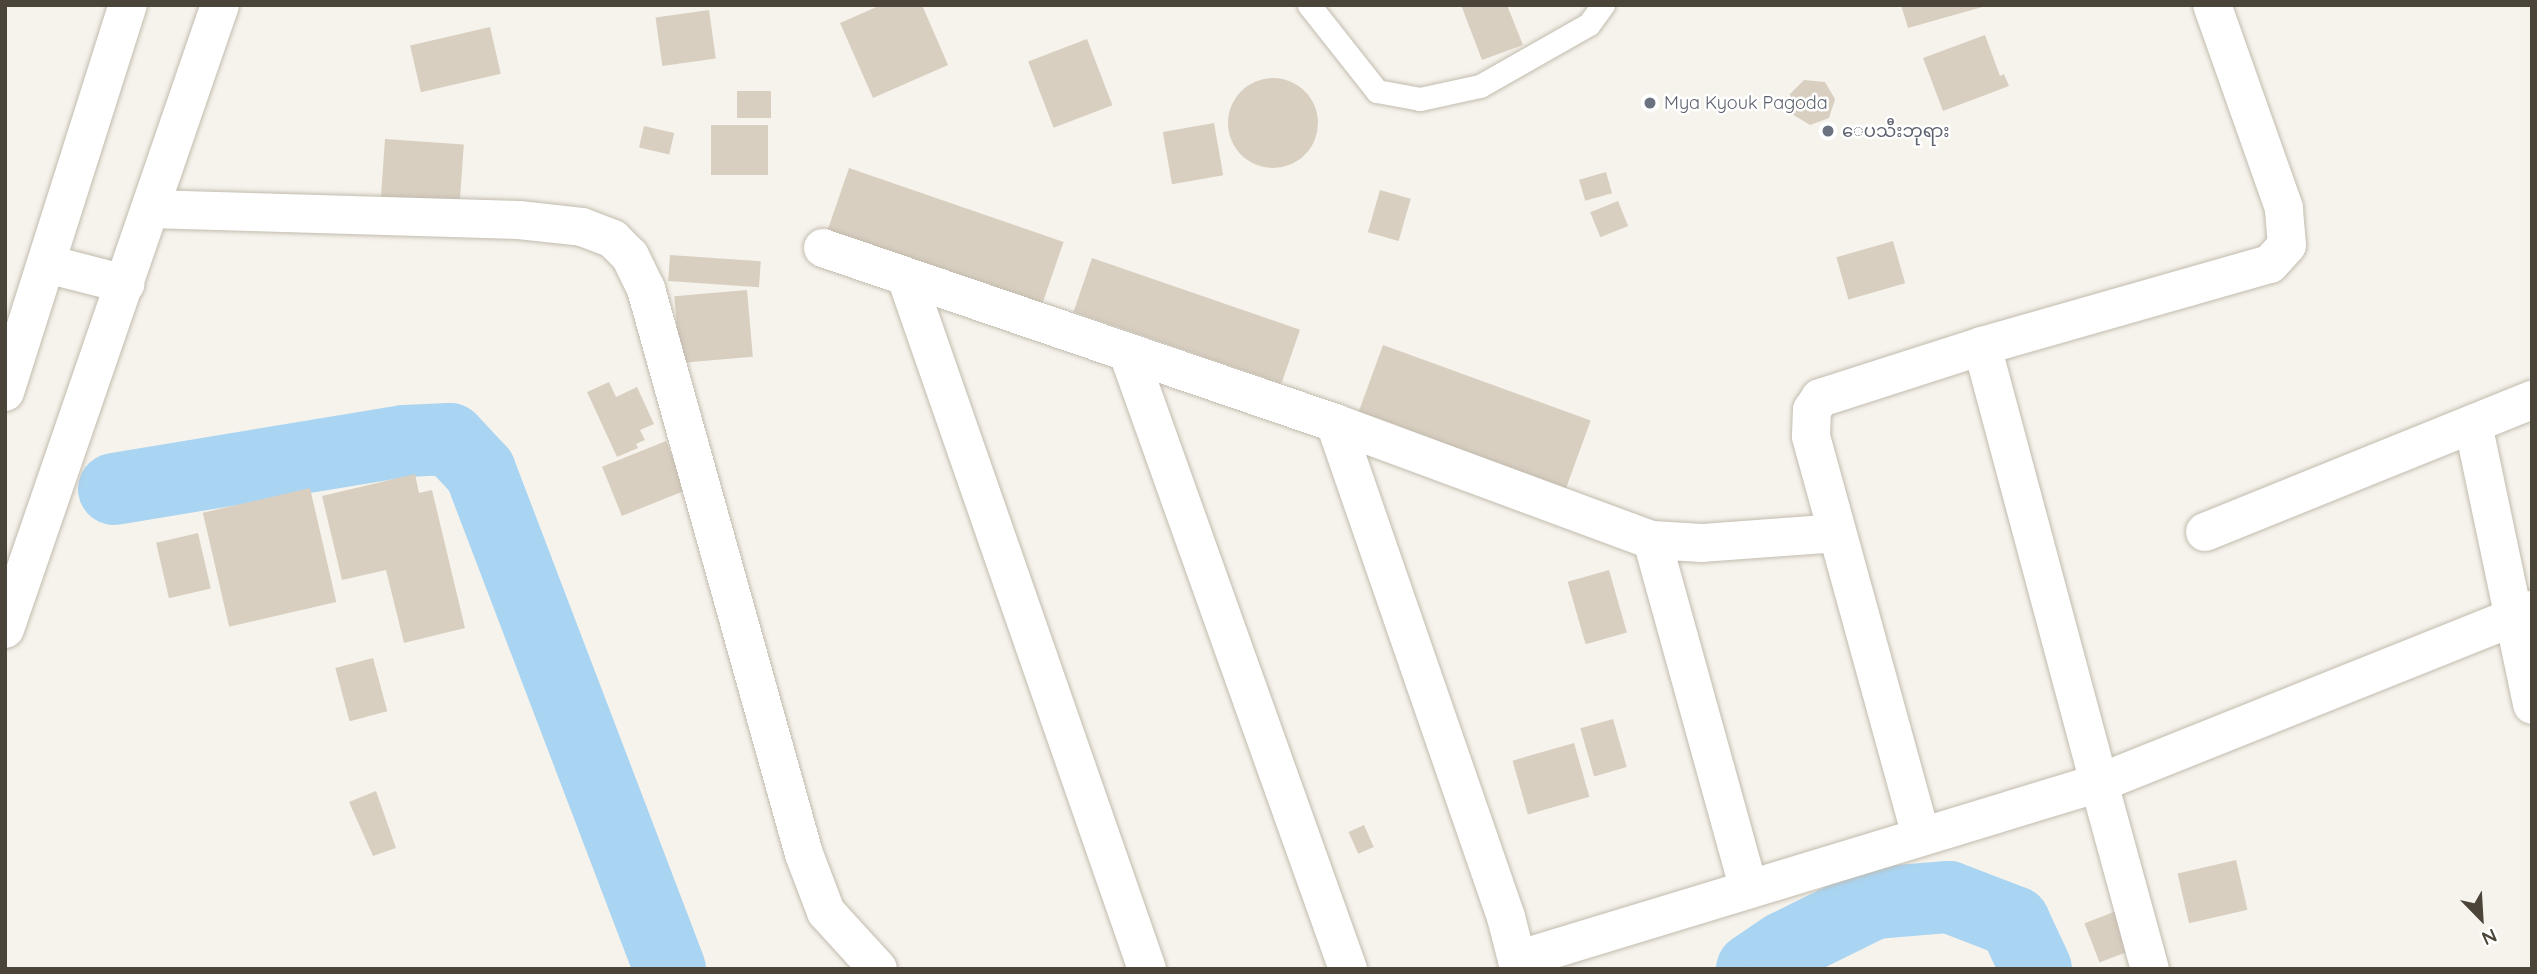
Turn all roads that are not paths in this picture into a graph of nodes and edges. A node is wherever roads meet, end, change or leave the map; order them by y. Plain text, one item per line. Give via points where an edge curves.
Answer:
1 (128, 5) edge
2 (220, 5) edge
3 (1309, 5) edge
4 (1603, 5) edge
5 (2211, 5) edge
6 (150, 209) junction
7 (823, 248) dead end
8 (55, 266) junction
9 (906, 277) junction
10 (116, 281) junction
11 (1982, 346) junction
12 (1128, 353) junction
13 (5, 392) edge
14 (2532, 400) edge
15 (1335, 423) junction
16 (2473, 424) junction
17 (2205, 532) dead end
18 (1837, 533) junction
19 (1652, 540) junction
20 (2522, 614) edge
21 (5, 629) edge
22 (2532, 705) edge
23 (2099, 783) junction
24 (1921, 836) junction
25 (1749, 889) junction
26 (1504, 964) edge
27 (878, 969) edge
28 (1147, 969) edge
29 (1348, 969) edge
30 (2150, 969) edge

1 - 8 street
2 - 6 street
3 - 4 lane via 1377,91 1420,99 1480,86 1589,24
5 - 11 street via 2284,208 2287,245 2270,264
6 - 10 street
6 - 27 street via 519,220 582,227 613,239 630,256 646,289 804,854 826,912
7 - 9 street
8 - 10 street
8 - 13 street
9 - 12 street
9 - 28 street
10 - 21 street
11 - 18 street via 1820,398 1812,410 1811,436
11 - 23 street
12 - 15 street
12 - 29 street
14 - 16 street
15 - 19 street
15 - 26 street via 1506,916
16 - 17 street
16 - 20 street
18 - 19 street via 1702,543
18 - 24 street
19 - 25 street
20 - 22 street
20 - 23 street
23 - 24 street
23 - 30 street
24 - 25 street
25 - 26 street

